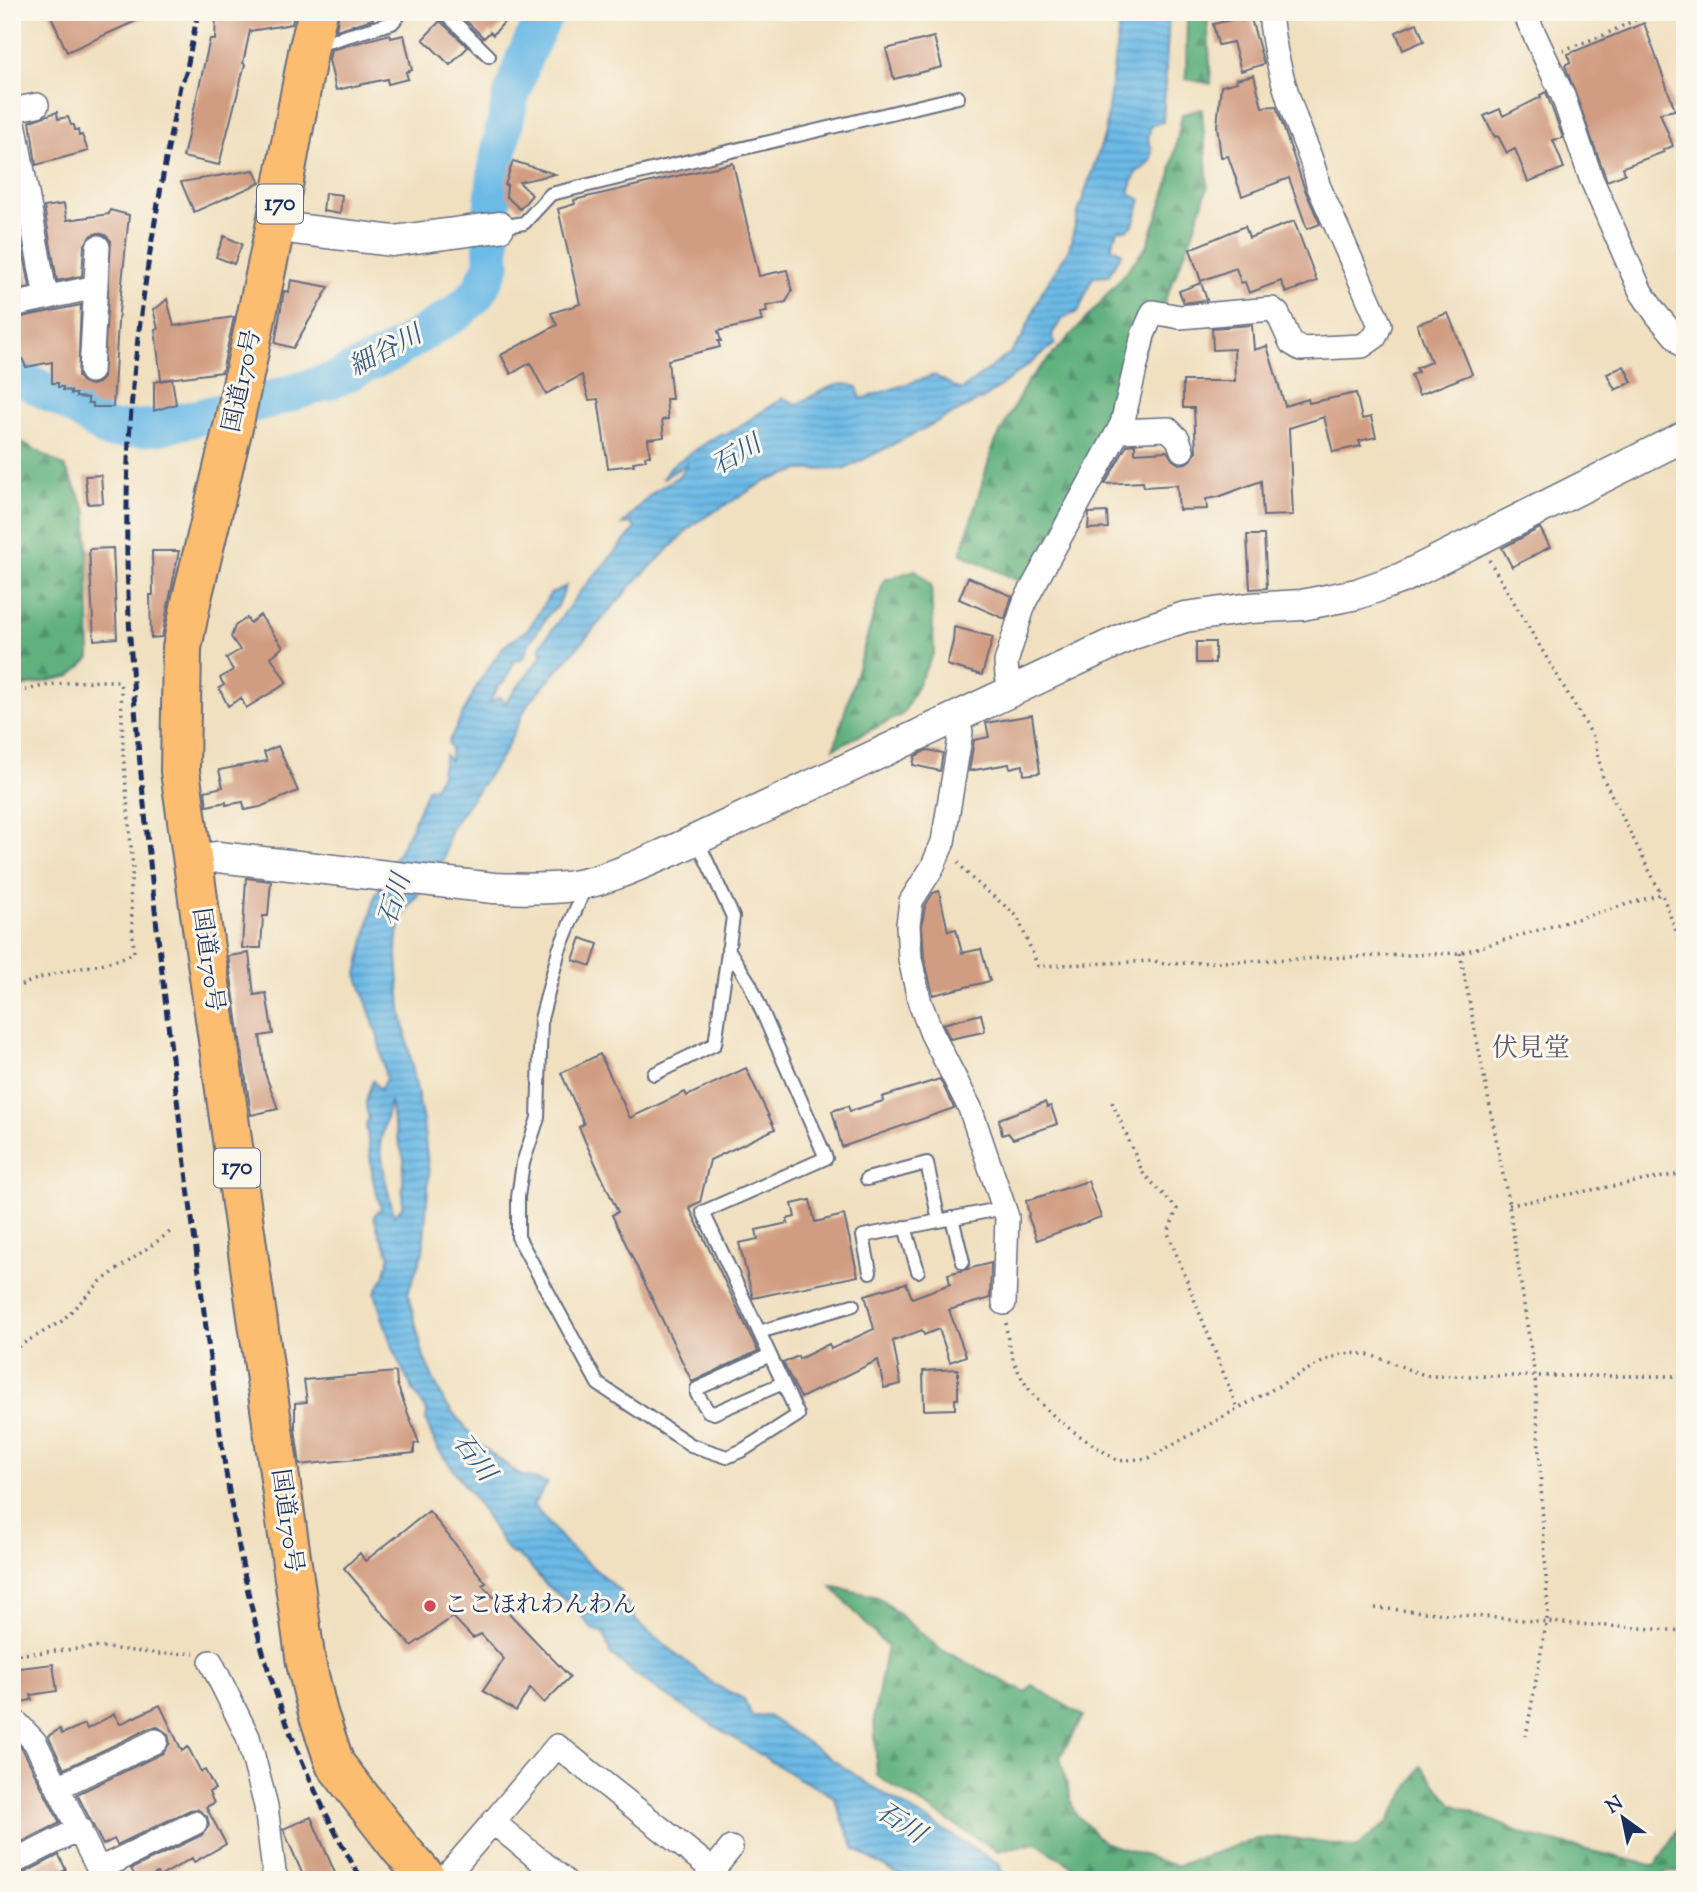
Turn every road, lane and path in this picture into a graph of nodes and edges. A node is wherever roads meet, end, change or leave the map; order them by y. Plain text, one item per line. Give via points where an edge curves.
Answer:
1 (402, 12) edge
2 (444, 12) edge
3 (1270, 12) edge
4 (1524, 12) edge
5 (1651, 12) edge
6 (313, 29) edge
7 (489, 56) dead end
8 (1545, 57) junction
9 (958, 97) dead end
10 (37, 105) dead end
11 (12, 110) edge
12 (276, 223) junction
13 (489, 228) joint
14 (98, 247) dead end
15 (96, 287) junction
16 (46, 298) junction
17 (12, 305) edge
18 (1685, 348) edge
19 (91, 371) dead end
20 (1118, 431) junction
21 (1685, 436) edge
22 (1182, 450) dead end
23 (1477, 540) junction
24 (1014, 690) junction
25 (12, 695) edge
26 (953, 718) junction
27 (696, 839) junction
28 (943, 840) junction
29 (193, 860) junction
30 (141, 868) dead end
31 (133, 869) junction
32 (578, 884) junction
33 (1661, 894) junction
34 (728, 949) junction
35 (1461, 953) junction
36 (1685, 955) edge
37 (12, 990) edge
38 (654, 1074) dead end
39 (1112, 1102) dead end
40 (1685, 1173) edge
41 (867, 1179) dead end
42 (1509, 1205) junction
43 (1004, 1208) junction
44 (946, 1219) junction
45 (905, 1227) junction
46 (170, 1232) dead end
47 (963, 1262) dead end
48 (918, 1271) dead end
49 (870, 1272) dead end
50 (1004, 1303) joint
51 (853, 1305) dead end
52 (759, 1332) junction
53 (12, 1350) edge
54 (770, 1355) junction
55 (1685, 1376) edge
56 (1535, 1377) junction
57 (783, 1384) junction
58 (1238, 1409) junction
59 (1375, 1608) dead end
60 (1547, 1622) junction
61 (1685, 1631) edge
62 (12, 1655) edge
63 (211, 1662) joint
64 (12, 1724) edge
65 (1526, 1736) dead end
66 (156, 1741) dead end
67 (58, 1787) junction
68 (493, 1822) junction
69 (195, 1823) dead end
70 (80, 1829) junction
71 (731, 1848) dead end
72 (12, 1863) edge
73 (102, 1874) edge
74 (709, 1875) edge
75 (277, 1880) edge
76 (428, 1880) edge
77 (443, 1880) edge
78 (564, 1880) edge

1 - 6 lane via 392,23
2 - 7 lane
3 - 20 street via 1272,37 1318,185 1380,325 1375,337 1362,346 1301,349 1291,343 1272,309 1180,317 1153,312
4 - 8 street
5 - 8 path
6 - 12 highway, 国道170号 / 170
8 - 18 street via 1641,292
9 - 13 lane via 551,194 524,223
10 - 11 street
11 - 16 street
12 - 13 street via 393,241
12 - 29 highway, 国道170号 / 170 via 182,648 180,771
14 - 15 street
15 - 16 street
15 - 19 street
16 - 17 street
20 - 22 street via 1168,429
20 - 24 street via 1025,601 1006,662
21 - 23 street
23 - 24 street via 1402,578 1357,594 1302,605 1185,617 1133,634
23 - 33 path via 1594,738 1603,778
24 - 26 street
25 - 31 path via 86,681 118,681
26 - 27 street
26 - 28 street via 961,732
27 - 32 street via 621,872
27 - 34 lane via 733,917
28 - 35 path via 971,877 1017,916 1038,966
28 - 43 street via 911,901 909,959 920,1003 970,1108
29 - 32 street via 218,857 494,888
29 - 76 highway, 国道170号 / 170 via 306,1663 335,1764
30 - 31 path
31 - 37 path via 134,953 48,974
32 - 57 lane via 541,1019 538,1118 523,1163 518,1237 597,1384 691,1445 727,1457 798,1415
33 - 35 path
33 - 36 path
34 - 38 lane via 715,1044
34 - 52 lane via 750,984 826,1158 703,1212
35 - 42 path
39 - 58 path via 1143,1173 1177,1209 1168,1233
40 - 42 path
41 - 44 lane via 927,1163
42 - 56 path
43 - 44 lane
43 - 50 street
44 - 45 lane
44 - 47 lane
45 - 48 lane
45 - 49 lane via 863,1236
46 - 53 path via 100,1282 62,1321
50 - 58 path via 1013,1360 1028,1391 1118,1461 1149,1458
51 - 52 lane
52 - 54 lane
54 - 57 lane
54 - 57 lane via 697,1394 714,1413
55 - 56 path
56 - 58 path via 1430,1376 1374,1356 1339,1355
56 - 60 path
59 - 60 path
60 - 61 path
60 - 65 path
62 - 63 path via 98,1647 195,1653
63 - 75 street via 247,1737 266,1806
64 - 67 street via 17,1723 35,1742
66 - 67 street
67 - 70 street
68 - 74 street via 557,1745
68 - 77 street
68 - 78 street
69 - 73 street
70 - 72 street
70 - 73 street
71 - 74 street

